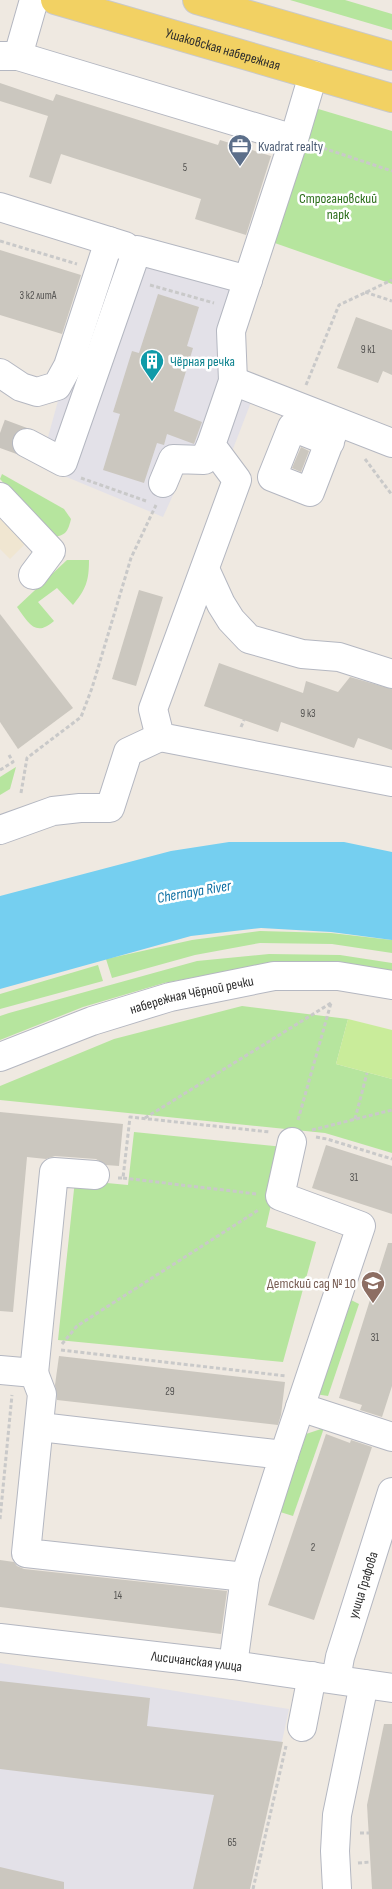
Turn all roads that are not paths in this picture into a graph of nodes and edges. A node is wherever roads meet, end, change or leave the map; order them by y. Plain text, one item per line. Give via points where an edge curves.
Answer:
1 (34, 0) edge
2 (55, 0) edge
3 (197, 0) edge
4 (9, 56) edge
5 (392, 56) edge
6 (314, 75) junction
7 (392, 98) edge
8 (294, 139) junction
9 (0, 206) edge
10 (109, 240) junction
11 (137, 250) junction
12 (248, 280) junction
13 (0, 372) edge
14 (233, 381) junction
15 (27, 443) tunnel mouth
16 (392, 443) edge
17 (211, 445) junction
18 (155, 492) road end
19 (0, 497) edge
20 (205, 569) junction
21 (33, 575) dead end
22 (392, 674) edge
23 (160, 737) junction
24 (392, 782) edge
25 (0, 830) edge
26 (392, 985) edge
27 (0, 1057) edge
28 (293, 1138) road end
29 (96, 1175) road end
30 (16, 1371) edge
31 (300, 1407) junction
32 (40, 1428) junction
33 (392, 1437) edge
34 (284, 1455) junction
35 (392, 1492) edge
36 (245, 1577) junction
37 (0, 1638) edge
38 (233, 1664) junction
39 (324, 1677) junction
40 (364, 1684) junction
41 (392, 1688) edge
42 (295, 1732) road end
43 (337, 1889) edge

1 - 4 street
2 - 6 main road, Ушаковская набережная
3 - 5 main road
4 - 8 street
6 - 7 main road, Ушаковская набережная
6 - 8 street
8 - 12 street
9 - 10 street
10 - 11 street
10 - 13 street via 68,366 56,386 36,392 21,387
11 - 12 street
11 - 15 street via 77,470
12 - 14 street via 231,332
14 - 16 street via 297,406 333,432
14 - 17 street
17 - 18 street via 204,460 172,459
17 - 20 street via 237,480
19 - 21 street via 51,551
20 - 22 street via 231,620 250,639 302,654 339,657
20 - 23 street via 153,709
23 - 24 street
23 - 25 street via 128,752 110,808 53,811
26 - 27 street, набережная Чёрной речки via 338,976 274,976 170,997 92,1021
28 - 31 street via 280,1196 361,1226
29 - 30 street via 54,1172
30 - 32 street via 42,1394
31 - 33 street
31 - 34 street
32 - 34 street
32 - 36 street via 26,1553
34 - 36 street
35 - 39 street, улица Графова via 340,1657
36 - 38 street
37 - 38 street, Лисичанская улица
38 - 39 street, Лисичанская улица
39 - 40 street, Лисичанская улица
39 - 42 street, улица Графова
40 - 41 street, Лисичанская улица
40 - 43 street via 336,1815

